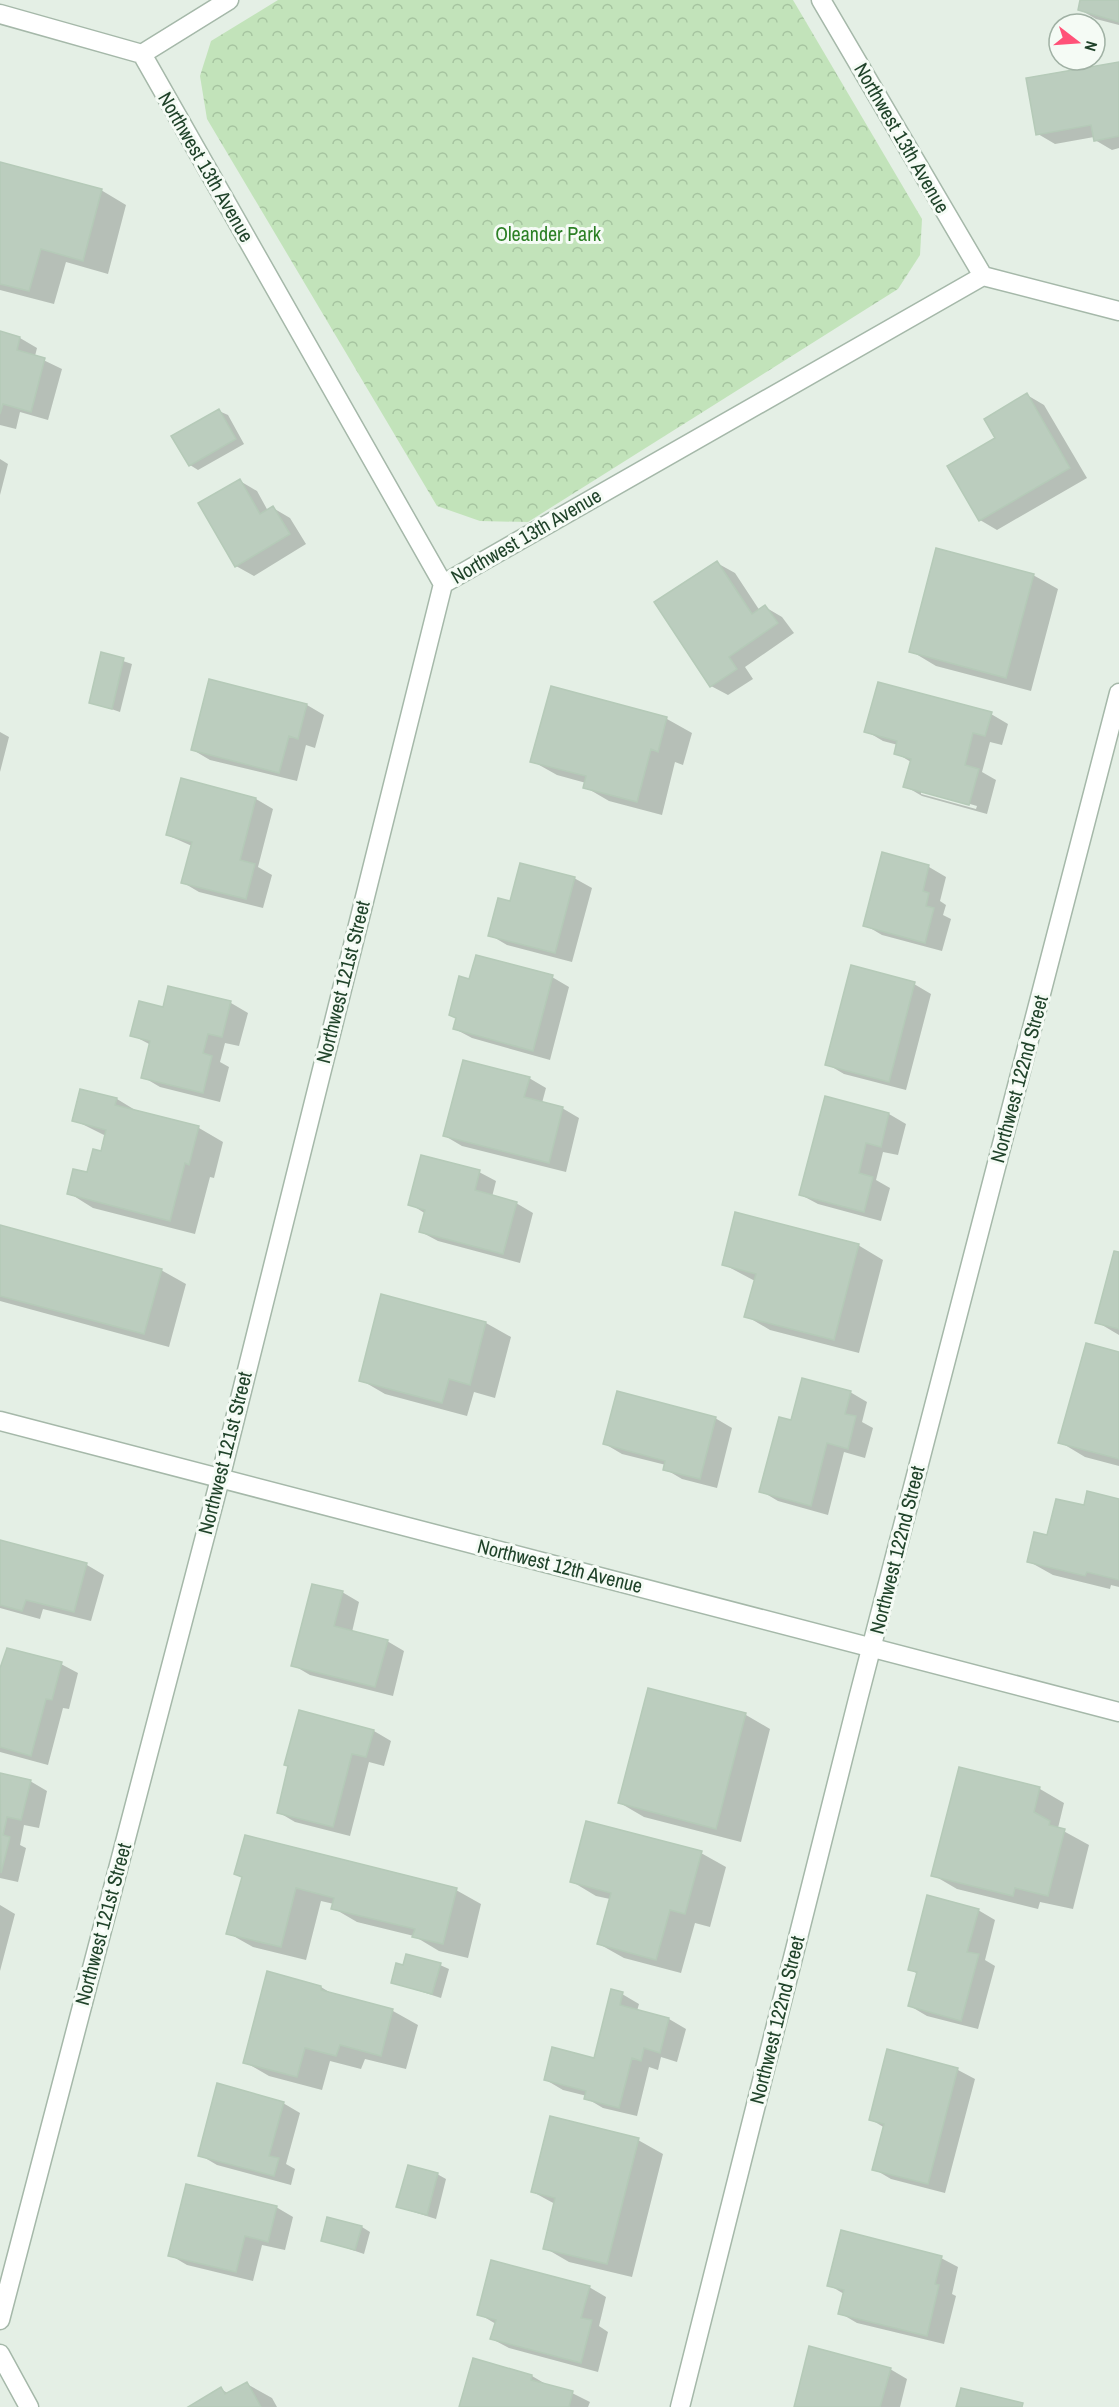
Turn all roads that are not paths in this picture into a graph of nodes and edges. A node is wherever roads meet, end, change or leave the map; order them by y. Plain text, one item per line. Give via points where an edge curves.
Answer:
1 (229, 0) edge
2 (821, 0) edge
3 (0, 14) edge
4 (142, 54) junction
5 (983, 276) junction
6 (1119, 311) edge
7 (443, 584) junction
8 (1119, 693) edge
9 (0, 1421) edge
10 (220, 1479) junction
11 (872, 1646) junction
12 (1119, 1712) edge
13 (0, 2320) edge
14 (0, 2354) edge
15 (29, 2407) edge
16 (680, 2407) edge

1 - 4 street
2 - 5 street, Northwest 13th Avenue
3 - 4 street
4 - 7 street, Northwest 13th Avenue
5 - 6 street
5 - 7 street, Northwest 13th Avenue
7 - 10 street, Northwest 121st Street
8 - 11 street, Northwest 122nd Street
9 - 10 street, Northwest 12th Avenue
10 - 11 street, Northwest 12th Avenue
10 - 13 street, Northwest 121st Street
11 - 12 street, Northwest 12th Avenue
11 - 16 street, Northwest 122nd Street
14 - 15 street

